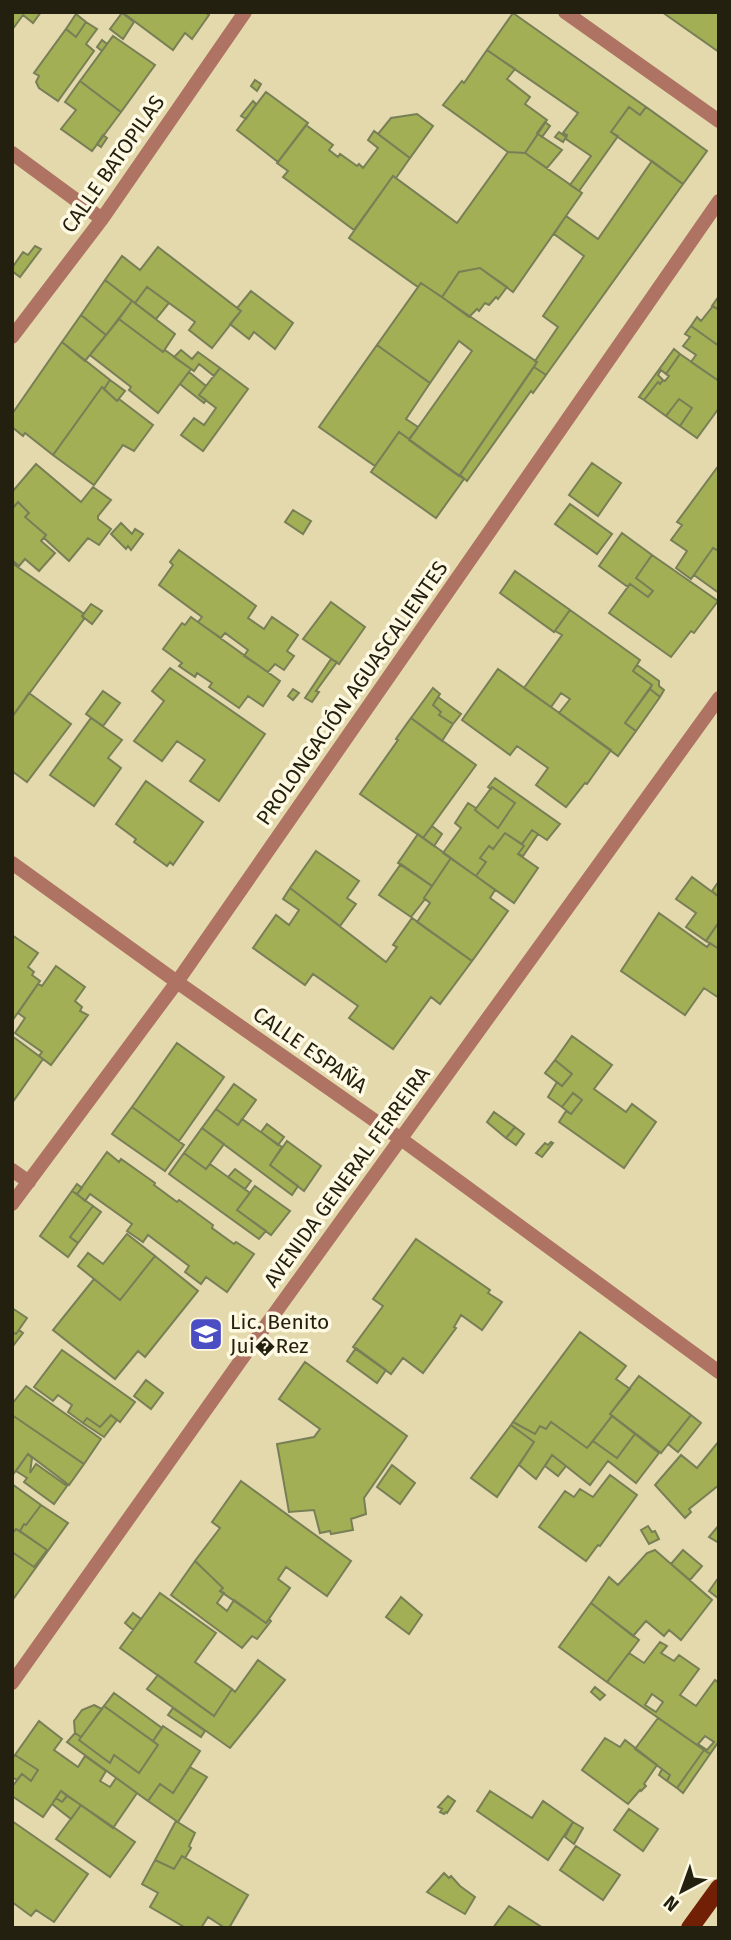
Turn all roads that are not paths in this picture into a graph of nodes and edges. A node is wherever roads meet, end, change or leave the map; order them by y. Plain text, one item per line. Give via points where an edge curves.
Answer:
1 (245, 12) edge
2 (565, 12) edge
3 (719, 121) edge
4 (12, 153) edge
5 (719, 201) edge
6 (102, 219) junction
7 (12, 337) edge
8 (719, 698) edge
9 (12, 863) edge
10 (177, 982) junction
11 (401, 1139) junction
12 (12, 1170) edge
13 (29, 1182) junction
14 (12, 1204) edge
15 (719, 1372) edge
16 (12, 1683) edge
17 (719, 1888) edge
18 (690, 1928) edge

1 - 6 street, CALLE BATOPILAS
2 - 3 street
4 - 6 street
5 - 10 street, PROLONGACIÓN AGUASCALIENTES
6 - 7 street, CALLE BATOPILAS
8 - 11 street, AVENIDA GENERAL FERREIRA
9 - 10 street, CALLE ESPAÑA
10 - 11 street, CALLE ESPAÑA
10 - 13 street, PROLONGACIÓN AGUASCALIENTES
11 - 15 street, CALLE ESPAÑA
11 - 16 street, AVENIDA GENERAL FERREIRA
12 - 13 street
13 - 14 street, PROLONGACIÓN AGUASCALIENTES
17 - 18 main road

